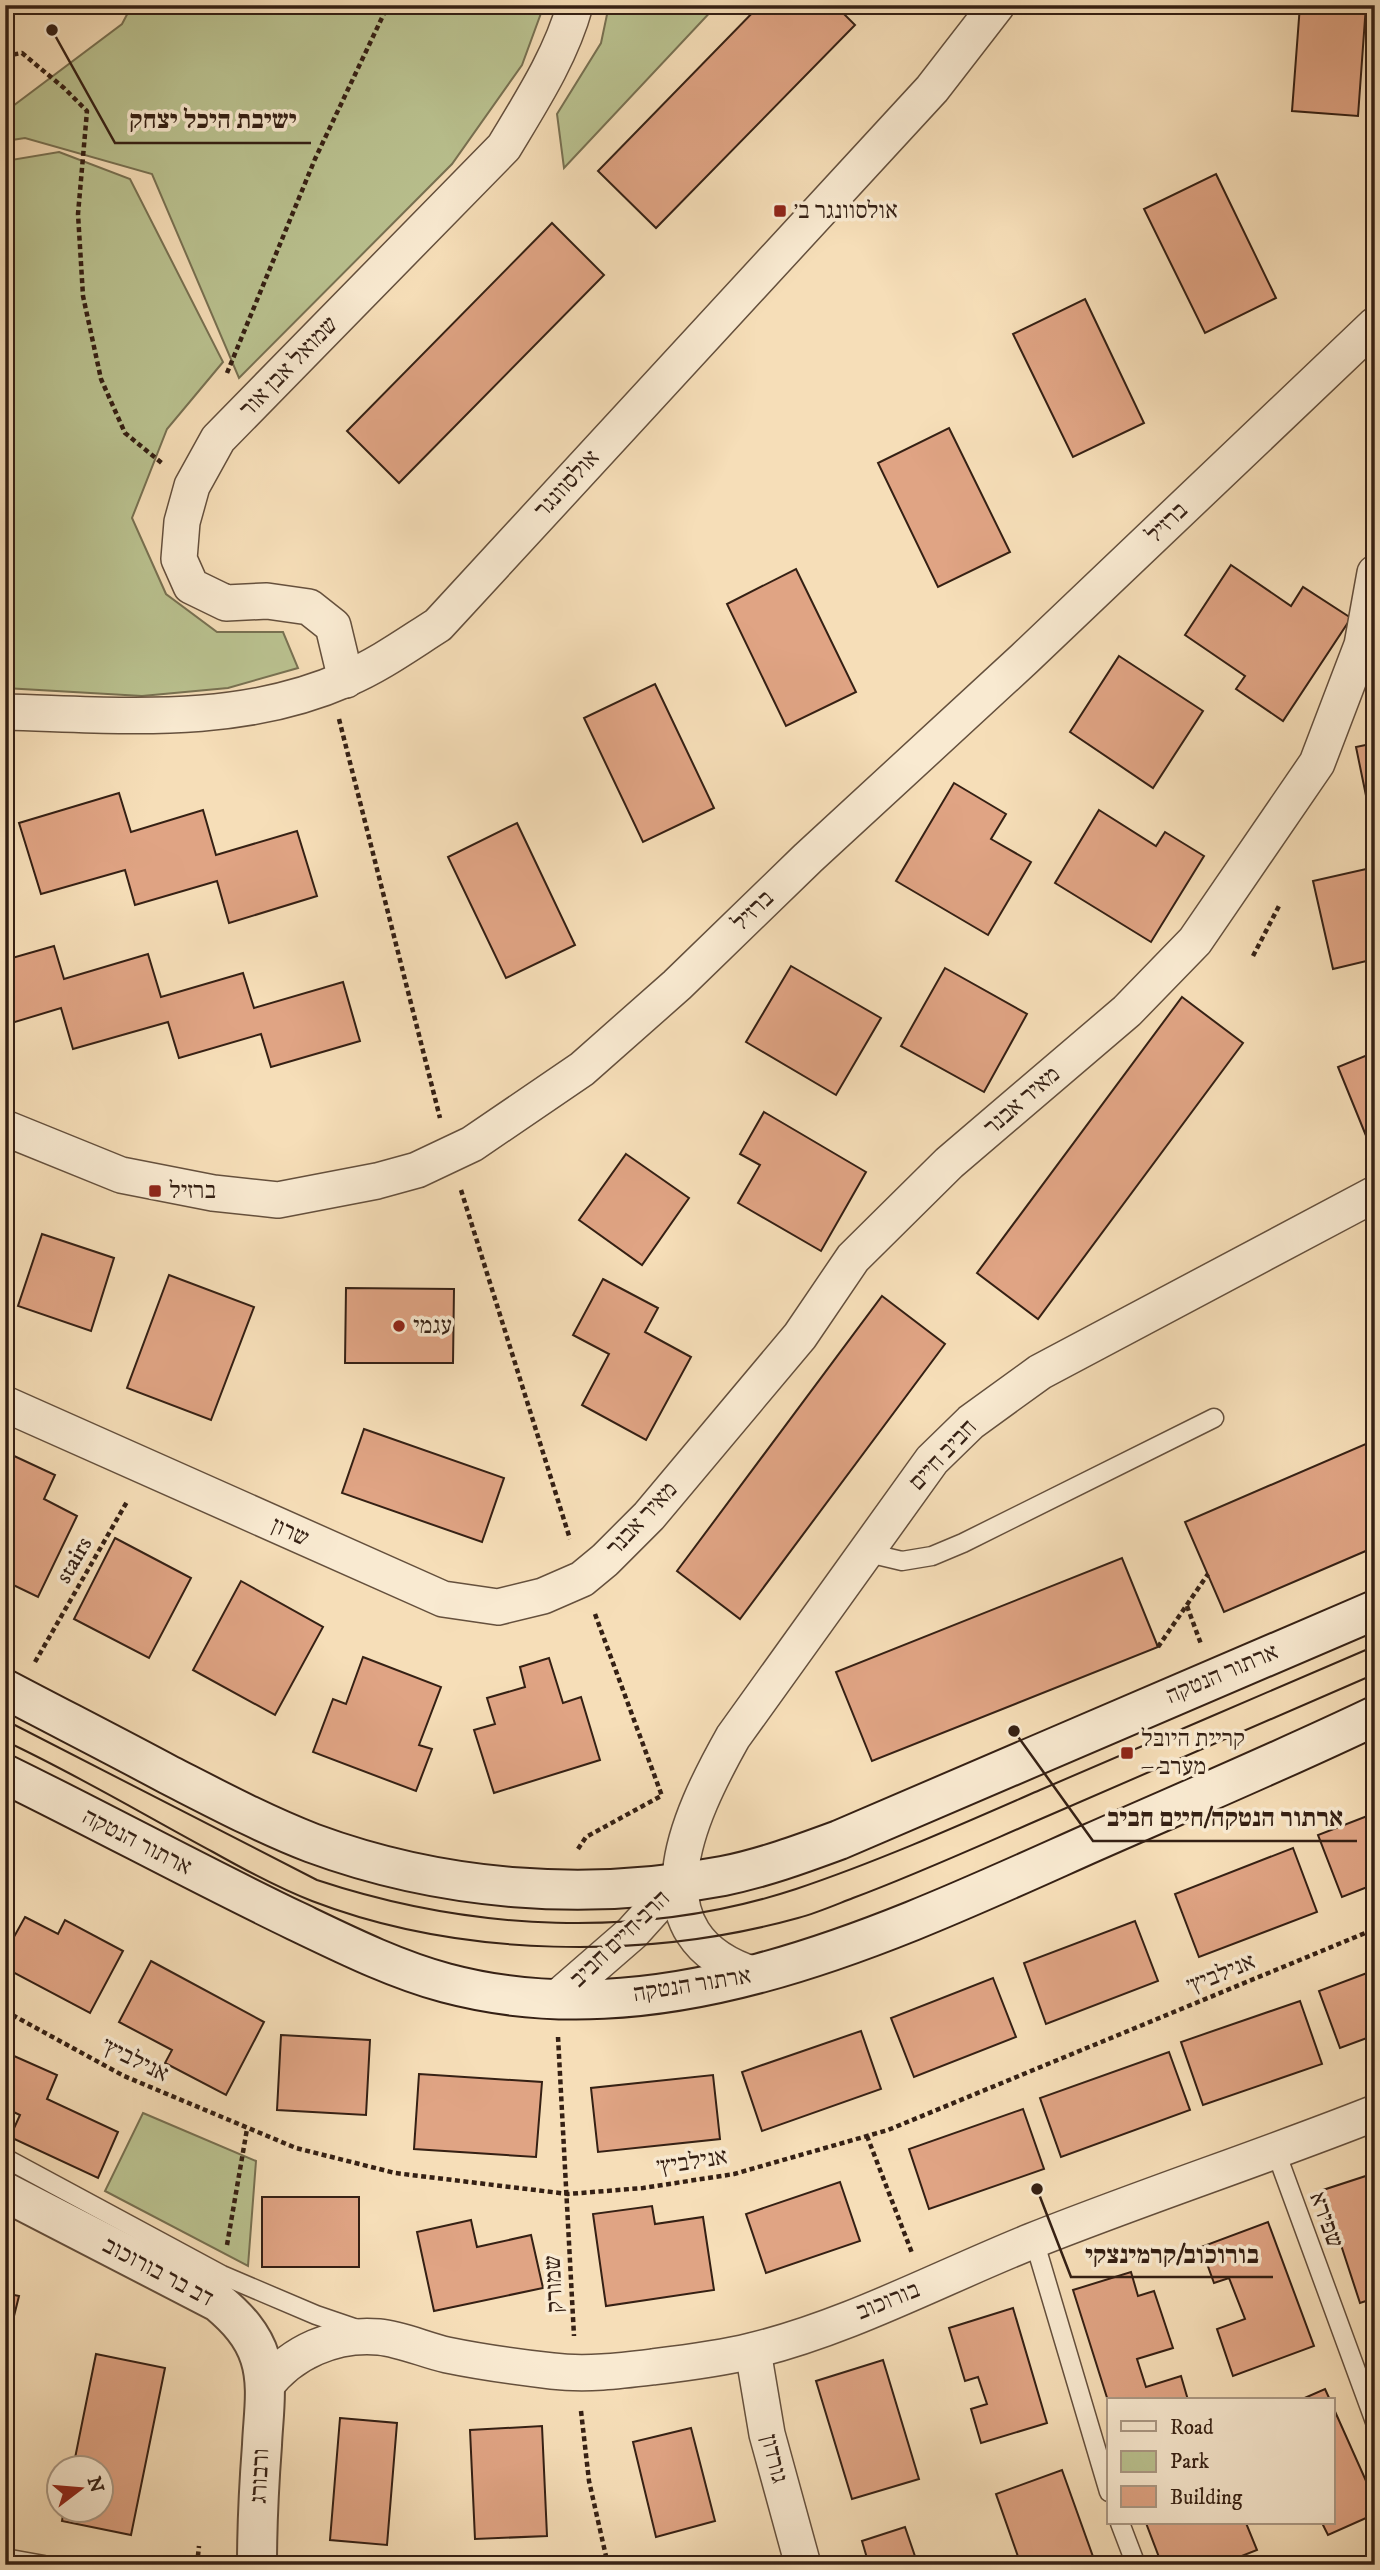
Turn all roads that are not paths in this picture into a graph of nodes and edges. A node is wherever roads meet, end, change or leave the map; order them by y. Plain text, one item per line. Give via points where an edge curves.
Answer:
1 (575, 5) edge
2 (997, 5) edge
3 (1375, 325) edge
4 (1375, 573) edge
5 (338, 682) junction
6 (5, 712) edge
7 (5, 1128) edge
8 (1375, 1194) edge
9 (5, 1404) edge
10 (1214, 1418) dead end
11 (864, 1552) junction
12 (582, 1579) joint
13 (1375, 1610) edge
14 (18, 1679) edge
15 (1375, 1716) edge
16 (5, 1774) edge
17 (681, 1870) junction
18 (755, 1975) junction
19 (556, 1999) junction
20 (1375, 2113) edge
21 (1276, 2152) junction
22 (5, 2158) edge
23 (5, 2192) edge
24 (1034, 2240) junction
25 (380, 2337) junction
26 (752, 2351) junction
27 (265, 2387) junction
28 (1375, 2422) edge
29 (1107, 2485) edge
30 (1120, 2524) edge
31 (5, 2558) edge
32 (44, 2565) edge
33 (257, 2565) edge
34 (803, 2565) edge
35 (1136, 2565) edge

1 - 5 street, שמואל אבן אור via 537,92 504,147 218,439 192,486 178,559 191,586 226,603 267,601 309,607 333,626
2 - 5 street, אולסוונגר via 932,89 438,625 398,652
3 - 7 street, ברזיל via 677,985 582,1069 472,1144 417,1170 278,1200 121,1175
4 - 12 street, מאיר אבנר via 1362,645 1317,762 1195,941 1127,1011 949,1163 853,1258 800,1336 658,1506
5 - 6 street, אולסוונגר via 279,702 213,714
8 - 11 street, חביב חיים via 1040,1372 971,1422 932,1460
9 - 12 street, שרון via 443,1599 498,1607 543,1596
10 - 11 lane via 932,1556 902,1561
11 - 17 street, חביב חיים via 733,1737 698,1807
13 - 17 main road, ארתור הנטקה via 839,1840 724,1876
14 - 17 main road, ארתור הנטקה via 242,1812 312,1843 373,1862 447,1880 595,1890
15 - 18 main road, ארתור הנטקה via 940,1910
16 - 19 main road, ארתור הנטקה via 237,1893 391,1964 446,1983
17 - 18 street, הרב חיים חביב via 683,1915 698,1940 725,1963
17 - 19 street, הרב חיים חביב via 632,1934
18 - 19 main road, ארתור הנטקה via 657,1992
20 - 21 street, בורוכוב
21 - 24 street, בורוכוב
21 - 28 lane, שפירא
22 - 25 lane via 222,2275
23 - 27 main road, דב בר בורוכוב via 218,2302 252,2338
24 - 26 street, בורוכוב via 799,2337
24 - 29 lane
25 - 26 street, בורוכוב via 448,2355 576,2373 640,2369
25 - 27 street via 346,2337 296,2356
26 - 34 street, גורדון via 767,2434
27 - 33 main road, ורבורג
30 - 35 lane
31 - 32 lane

